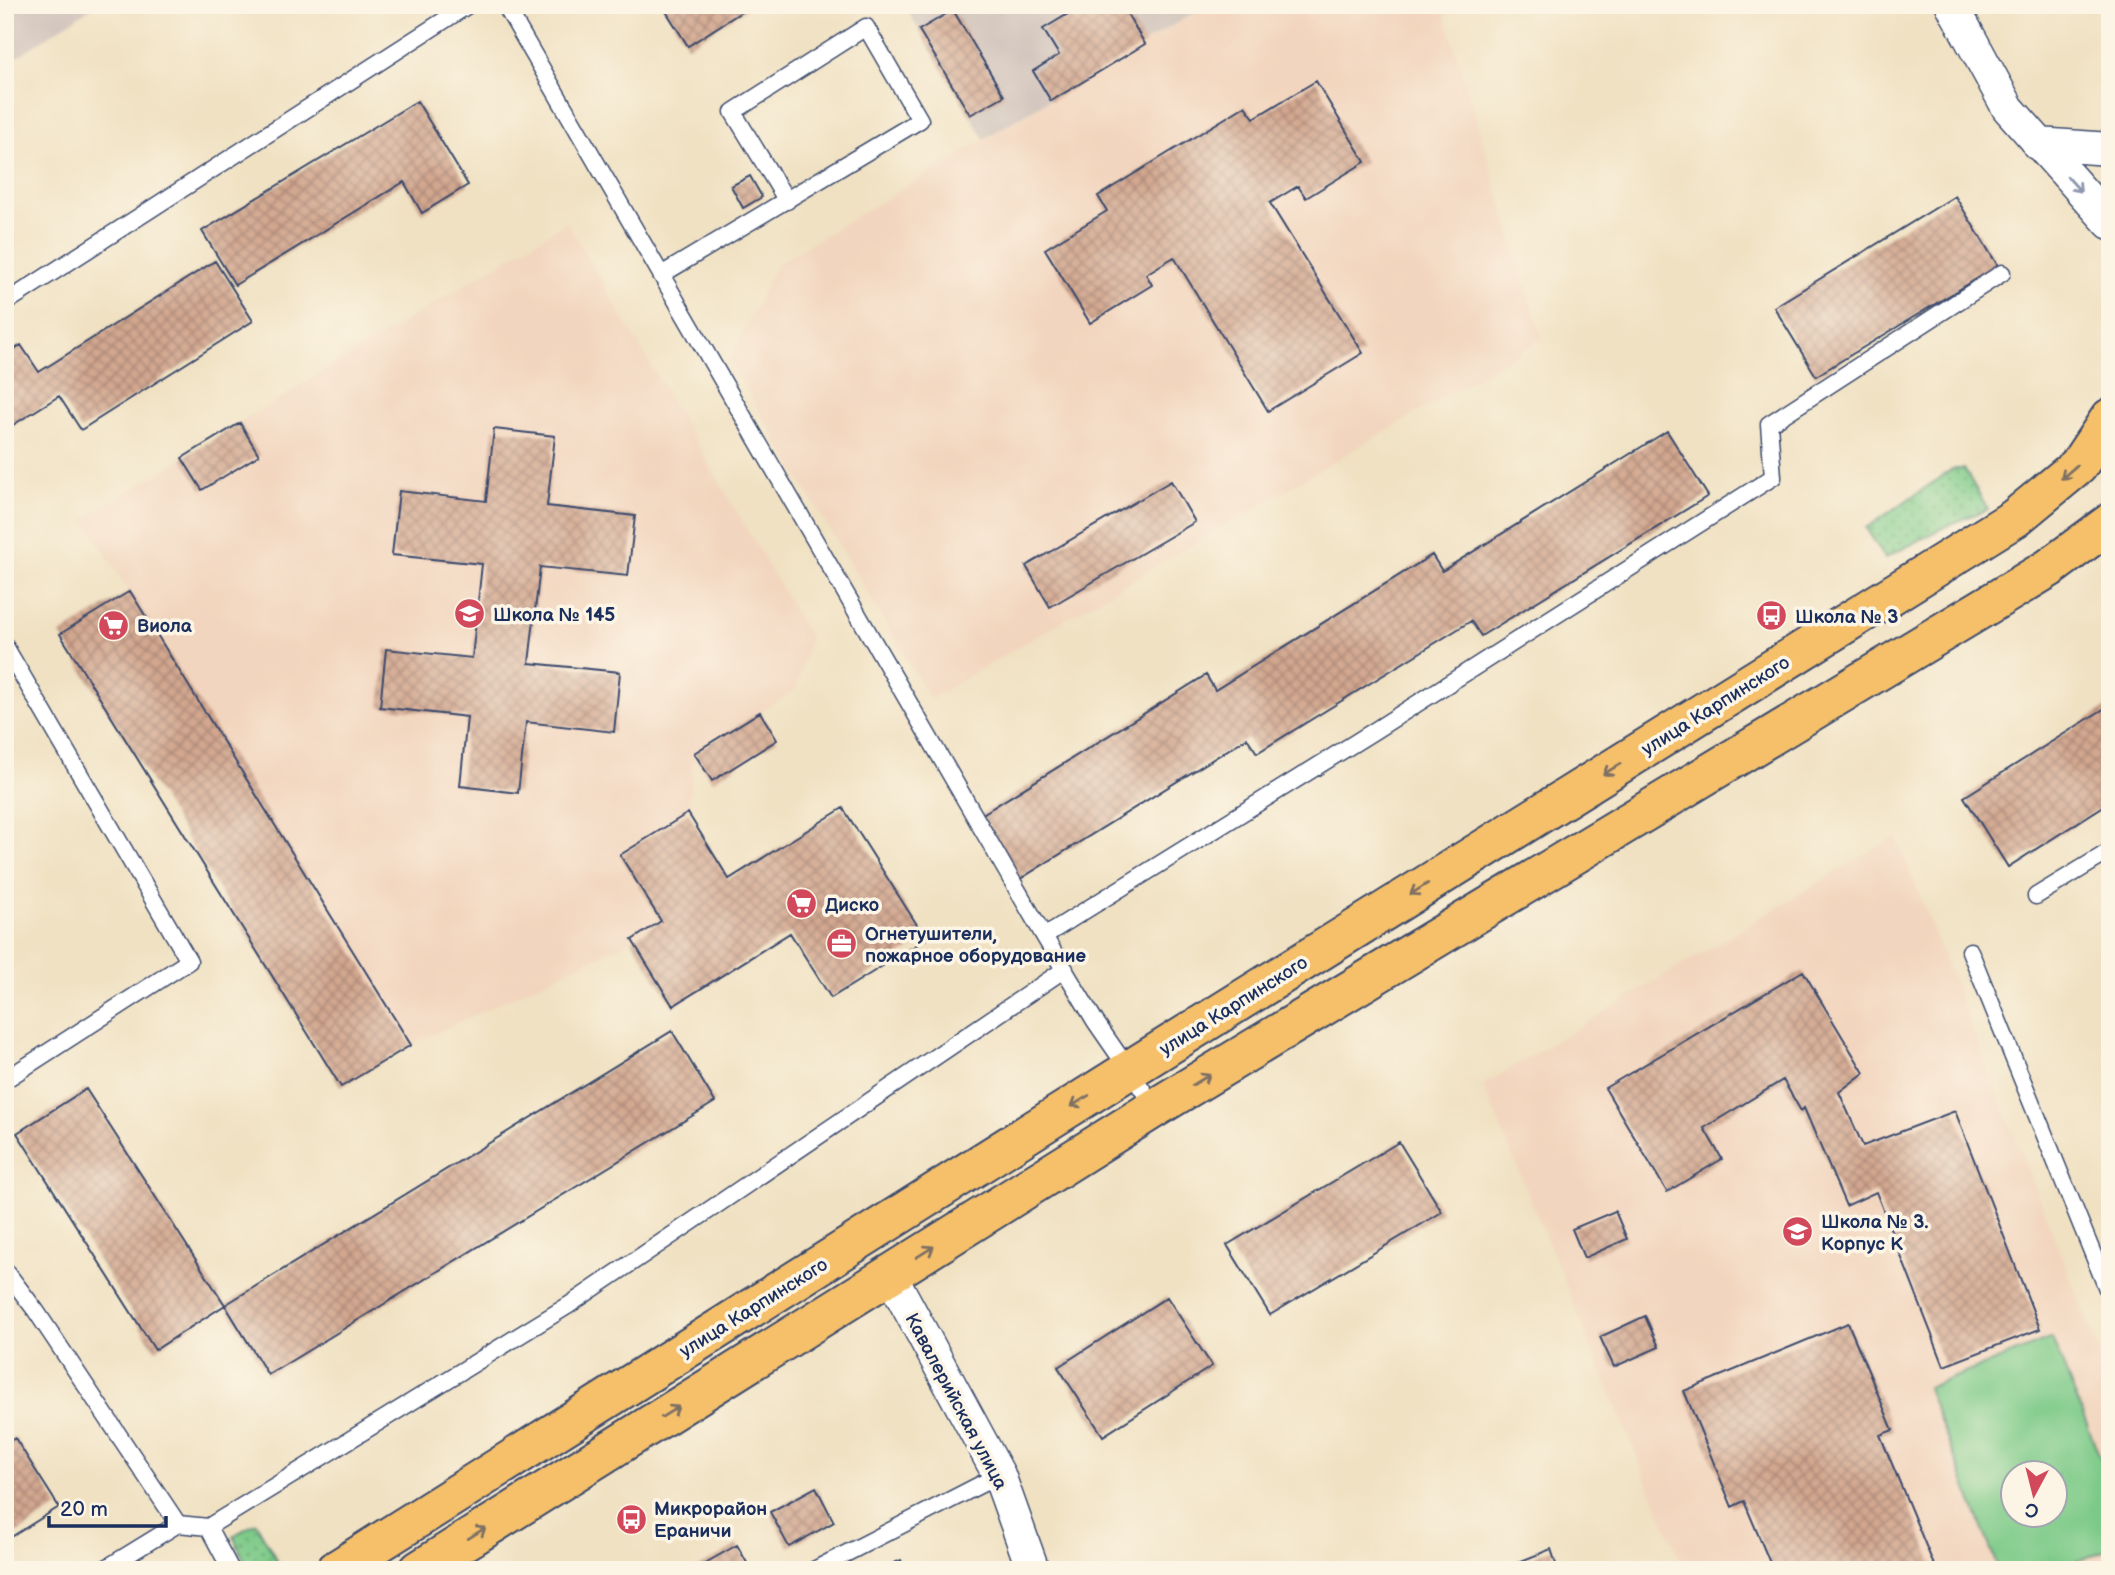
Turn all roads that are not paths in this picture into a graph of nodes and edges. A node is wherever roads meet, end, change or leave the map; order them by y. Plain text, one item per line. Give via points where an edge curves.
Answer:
1 (468, 5) edge
2 (505, 5) edge
3 (1952, 5) edge
4 (2038, 144) junction
5 (2110, 149) edge
6 (787, 201) junction
7 (2110, 223) edge
8 (2002, 274) dead end
9 (661, 275) junction
10 (5, 303) edge
11 (2110, 418) edge
12 (2110, 523) edge
13 (5, 646) edge
14 (2110, 851) edge
15 (2036, 896) dead end
16 (1044, 936) junction
17 (1969, 951) dead end
18 (1065, 969) junction
19 (1129, 1070) junction
20 (5, 1080) edge
21 (1154, 1108) junction
22 (5, 1270) edge
23 (890, 1274) junction
24 (2110, 1296) edge
25 (999, 1475) junction
26 (178, 1524) junction
27 (208, 1527) junction
28 (103, 1570) edge
29 (232, 1570) edge
30 (336, 1570) edge
31 (419, 1570) edge
32 (814, 1570) edge
33 (1033, 1570) edge

1 - 10 lane
2 - 9 lane
3 - 4 street via 2008,108
4 - 5 street
4 -> 7 street
6 - 6 lane via 733,112 866,27 920,120
6 - 9 lane
8 - 16 lane via 1769,424 1773,477
9 - 16 lane
11 -> 19 main road, улица Карпинского via 2078,466 2015,518
21 -> 12 main road via 2049,568
13 - 20 lane via 188,961
14 - 15 lane
16 - 18 lane
17 - 24 lane
18 - 19 lane
18 - 27 lane via 569,1305
19 - 21 lane
19 -> 30 main road, улица Карпинского
23 -> 21 main road
22 - 26 lane
23 - 25 street, Кавалерийская улица
31 -> 23 main road
25 - 32 lane
25 - 33 street, Кавалерийская улица
26 - 27 lane
26 - 28 lane
27 - 29 lane

